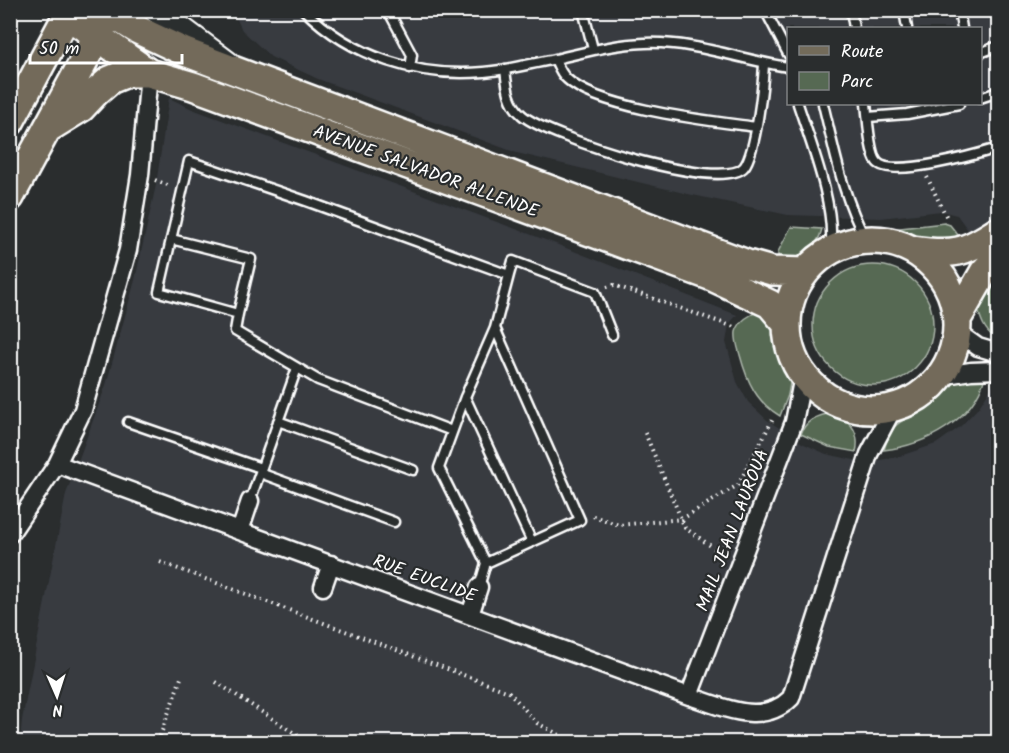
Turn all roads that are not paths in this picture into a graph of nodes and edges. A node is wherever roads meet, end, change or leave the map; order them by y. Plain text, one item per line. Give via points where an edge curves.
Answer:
1 (156, 10) edge
2 (304, 10) edge
3 (388, 10) edge
4 (582, 10) edge
5 (765, 10) edge
6 (850, 10) edge
7 (904, 10) edge
8 (959, 10) edge
9 (66, 12) edge
10 (314, 14) edge
11 (105, 18) edge
12 (854, 27) edge
13 (907, 27) edge
14 (962, 27) edge
15 (999, 46) edge
16 (593, 49) junction
17 (787, 50) edge
18 (982, 53) edge
19 (555, 59) junction
20 (764, 64) junction
21 (410, 68) junction
22 (505, 69) junction
23 (787, 70) edge
24 (149, 73) junction
25 (244, 76) junction
26 (999, 92) edge
27 (982, 98) edge
28 (798, 105) edge
29 (823, 105) edge
30 (866, 105) edge
31 (955, 105) edge
32 (868, 117) junction
33 (10, 122) edge
34 (756, 127) junction
35 (47, 129) junction
36 (999, 148) edge
37 (10, 197) edge
38 (999, 231) edge
39 (171, 239) junction
40 (866, 240) junction
41 (830, 250) junction
42 (913, 250) junction
43 (999, 257) edge
44 (805, 272) junction
45 (509, 275) junction
46 (238, 314) junction
47 (786, 323) junction
48 (957, 326) junction
49 (495, 328) junction
50 (612, 335) dead end
51 (999, 353) edge
52 (297, 368) junction
53 (999, 370) edge
54 (803, 376) junction
55 (940, 376) junction
56 (465, 397) junction
57 (894, 408) junction
58 (278, 421) junction
59 (128, 422) dead end
60 (452, 431) junction
61 (57, 464) junction
62 (413, 470) dead end
63 (261, 471) junction
64 (250, 501) joint
65 (394, 522) dead end
66 (240, 531) junction
67 (10, 534) edge
68 (532, 542) junction
69 (486, 563) junction
70 (331, 564) junction
71 (324, 587) dead end
72 (479, 587) joint
73 (470, 615) junction
74 (689, 696) junction

1 - 25 main road
2 - 10 lane
3 - 21 lane via 412,55
4 - 16 lane
5 - 17 lane
6 - 12 lane
7 - 13 lane
8 - 14 lane
9 - 11 main road, AVENUE SALVADOR ALLENDE
9 - 33 main road
10 - 21 lane via 328,31 364,52
11 - 24 main road, AVENUE SALVADOR ALLENDE
11 - 25 main road, AVENUE SALVADOR ALLENDE
11 - 35 main road
15 - 18 lane
16 - 19 lane
16 - 20 lane via 670,43
19 - 22 lane
19 - 34 lane via 566,79 596,95 666,114
20 - 23 lane
20 - 34 lane
21 - 22 lane via 454,73
22 - 34 lane via 512,104 539,126 665,167 734,173 750,157
24 - 35 main road via 128,73 110,80 81,108
24 - 47 main road, AVENUE SALVADOR ALLENDE via 701,273 762,299
24 - 61 street via 140,175 128,250 90,387
25 - 44 main road, AVENUE SALVADOR ALLENDE via 747,264 772,271
26 - 27 lane
28 - 41 lane via 830,211
29 - 40 lane via 845,195
30 - 32 lane
31 - 32 lane
32 - 36 lane via 873,153 882,167 922,166
35 - 37 main road
38 - 42 main road via 952,253
39 - 45 lane via 189,161
39 - 46 lane via 159,292
39 - 46 lane via 251,259
40 - 41 main road
40 - 42 main road
41 - 44 main road
42 - 48 main road via 944,279 955,305
43 - 48 main road via 984,272
44 - 47 main road via 790,301
45 - 49 lane
45 - 50 lane via 513,261 594,292
46 - 52 lane via 235,331
47 - 54 main road via 790,351
48 - 51 street via 978,347
48 - 55 main road via 950,360
49 - 56 lane
49 - 68 lane via 580,520
52 - 58 lane
52 - 60 lane via 318,380
53 - 55 street
54 - 57 main road via 821,394 844,406 868,410
54 - 74 street, MAIL JEAN LAUROUA via 794,423
55 - 57 main road via 915,399
56 - 60 lane
56 - 68 lane
57 - 74 street, RUE EUCLIDE via 869,454 791,698 782,707 766,713 747,714
58 - 62 lane
58 - 63 lane
59 - 63 lane
60 - 69 lane via 439,468
61 - 66 street, RUE EUCLIDE
61 - 67 street
63 - 64 lane
63 - 65 lane
64 - 66 street
66 - 70 street, RUE EUCLIDE
68 - 69 lane
69 - 72 lane
70 - 71 street
70 - 73 street, RUE EUCLIDE
72 - 73 street
73 - 74 street, RUE EUCLIDE

